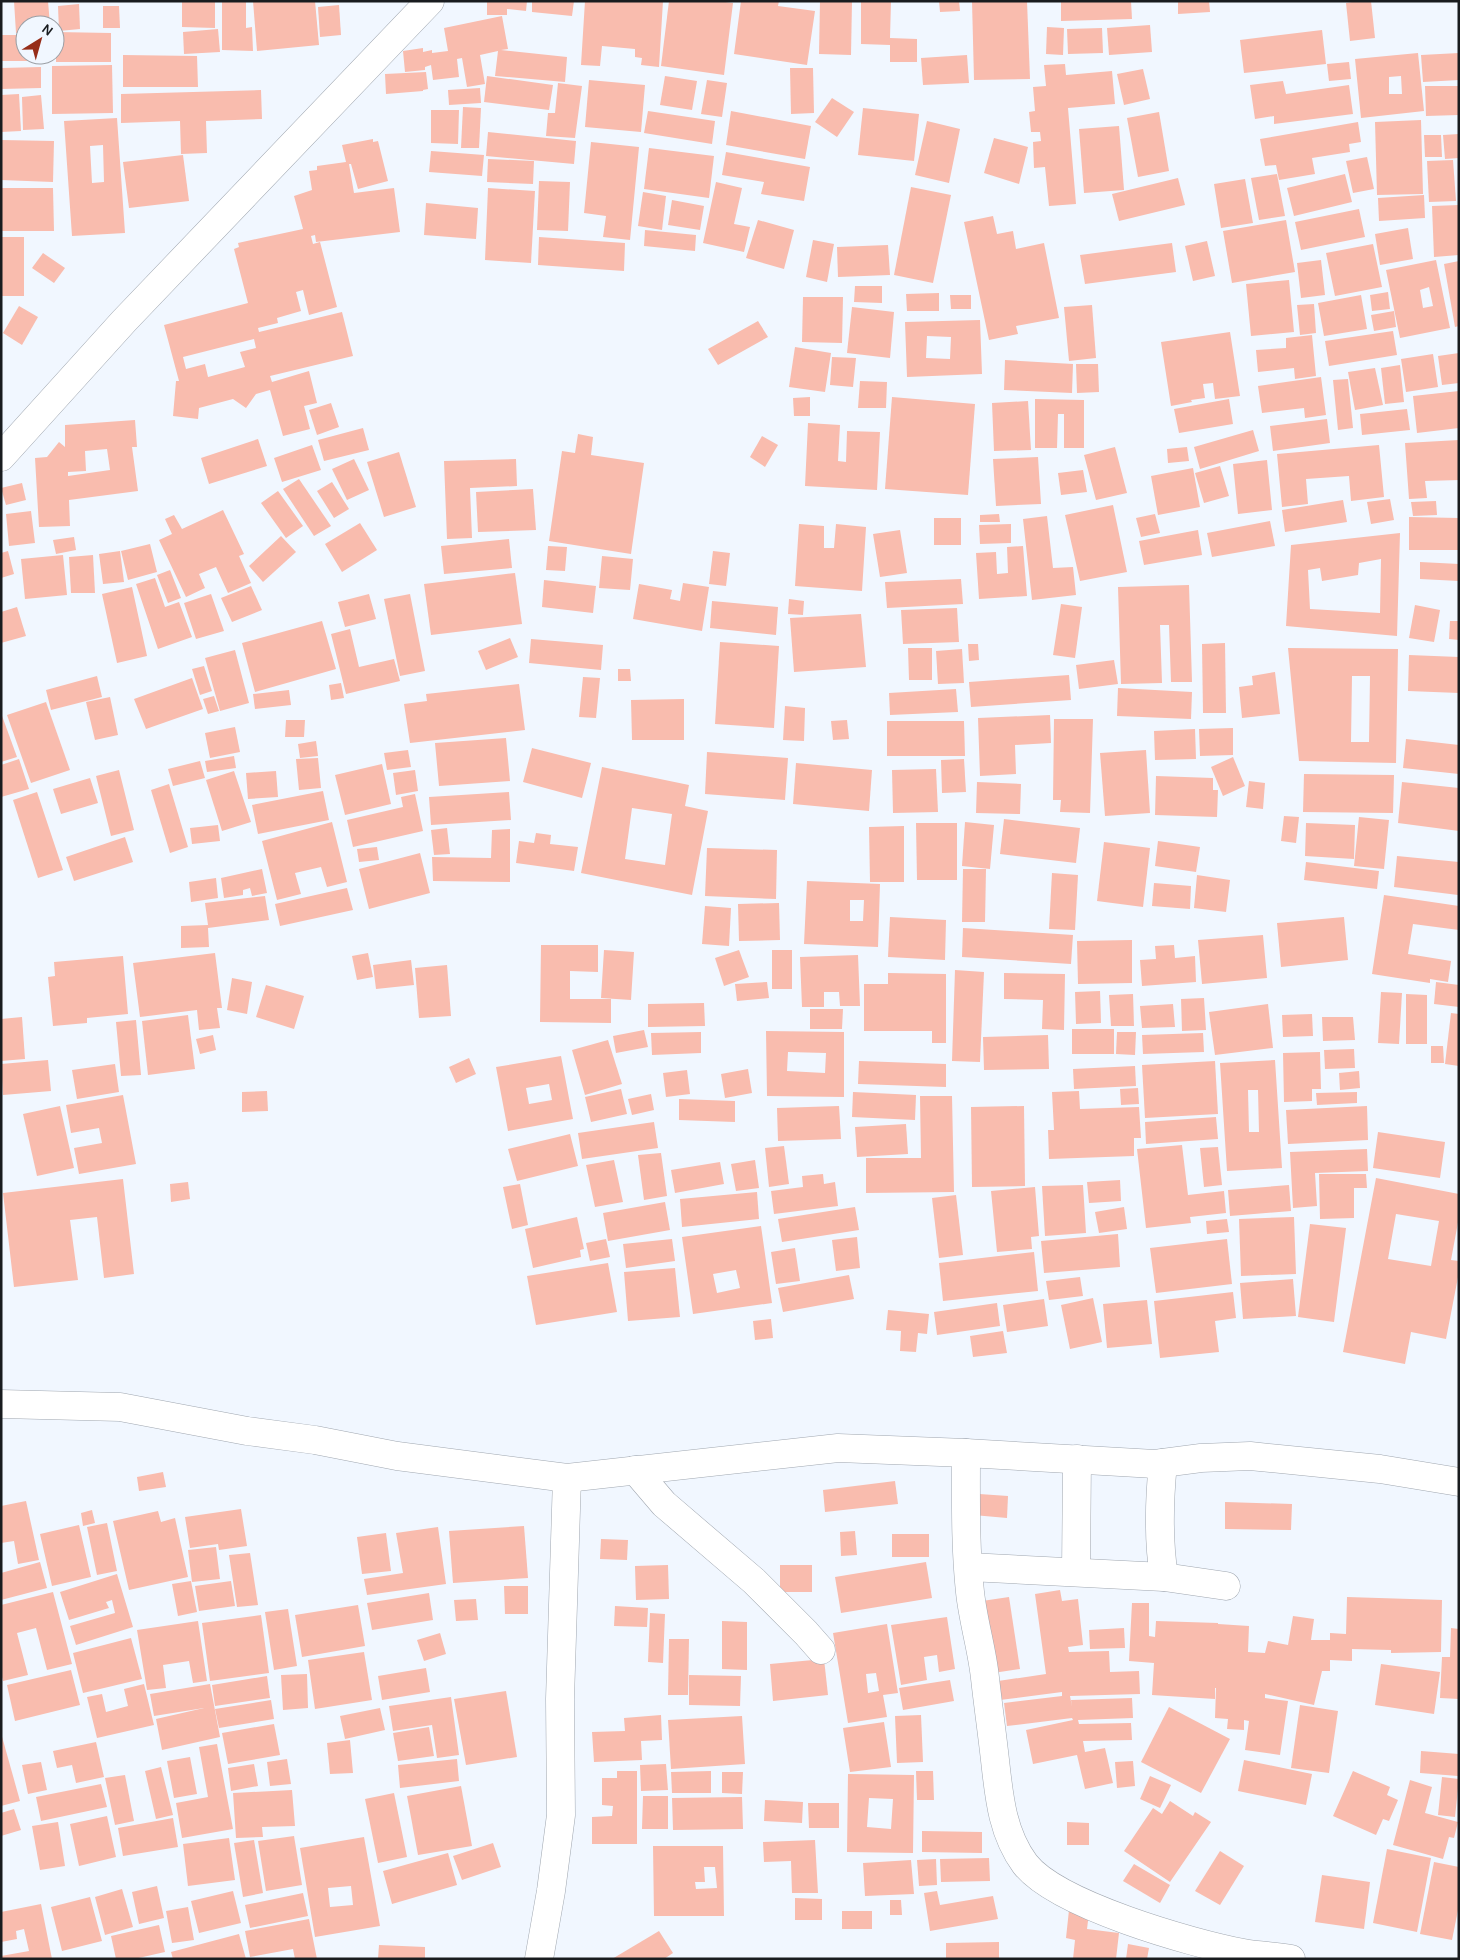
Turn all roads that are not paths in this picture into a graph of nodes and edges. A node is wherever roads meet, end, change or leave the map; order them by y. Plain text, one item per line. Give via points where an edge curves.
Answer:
1 (430, 1) edge
2 (1, 457) edge
3 (1, 1404) edge
4 (966, 1453) junction
5 (1077, 1460) junction
6 (1163, 1463) junction
7 (635, 1470) junction
8 (567, 1478) junction
9 (1459, 1482) edge
10 (969, 1566) junction
11 (1076, 1572) junction
12 (1164, 1577) junction
13 (1226, 1586) dead end
14 (821, 1650) dead end
15 (539, 1959) edge
16 (1291, 1959) edge

1 - 2 street via 124,321
3 - 8 street via 120,1407 397,1456
4 - 5 street
4 - 7 street via 838,1448
4 - 10 street
5 - 6 street
5 - 11 street
6 - 9 street via 1250,1456 1380,1469
6 - 12 street via 1159,1505
7 - 8 street
7 - 14 street via 664,1504 754,1581
8 - 15 street via 560,1815
10 - 11 street
10 - 16 street via 1000,1807 1011,1838 1026,1864 1051,1886 1088,1905 1138,1923 1209,1945
11 - 12 street
12 - 13 street

